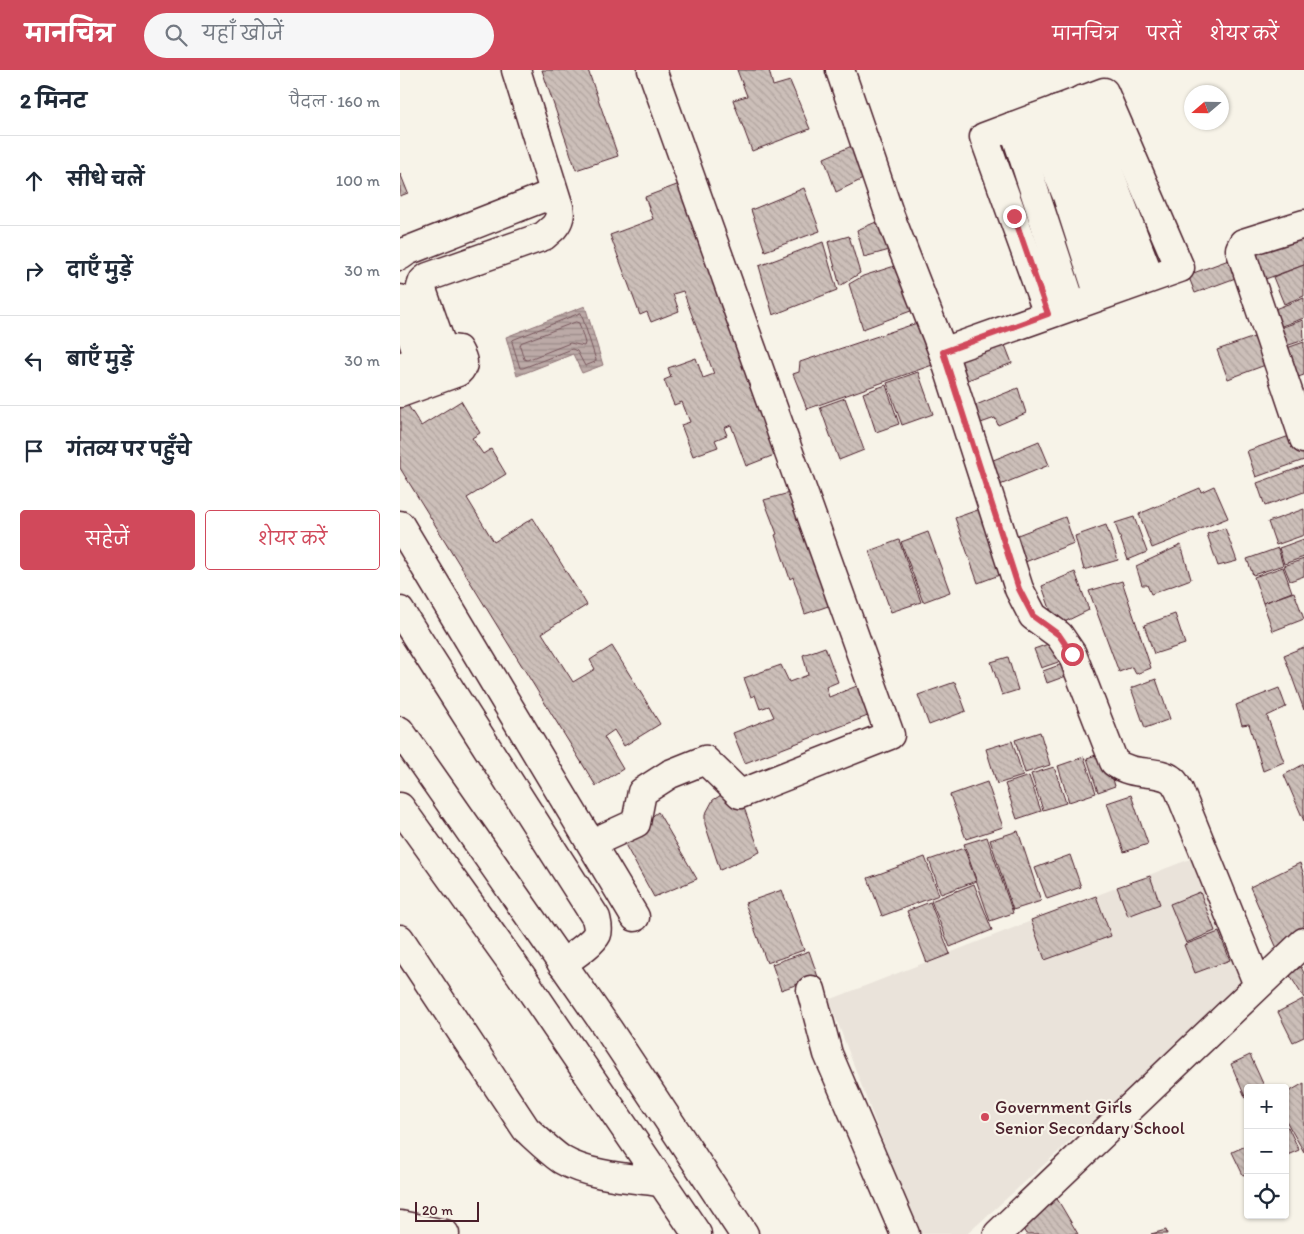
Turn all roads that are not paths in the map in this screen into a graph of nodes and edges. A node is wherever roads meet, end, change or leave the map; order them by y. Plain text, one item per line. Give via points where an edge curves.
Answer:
1 (516, 70) edge
2 (652, 70) edge
3 (840, 70) edge
4 (1047, 113) junction
5 (1138, 170) junction
6 (1090, 188) junction
7 (1039, 206) junction
8 (559, 207) junction
9 (1014, 216) junction
10 (1304, 224) edge
11 (400, 256) edge
12 (1124, 287) junction
13 (400, 299) edge
14 (1060, 310) junction
15 (444, 352) junction
16 (943, 352) junction
17 (409, 364) edge
18 (400, 393) edge
19 (1304, 439) edge
20 (400, 525) edge
21 (400, 610) edge
22 (400, 731) edge
23 (400, 807) edge
24 (592, 843) junction
25 (635, 916) dead end
26 (400, 939) edge
27 (1304, 942) edge
28 (562, 964) junction
29 (1258, 985) junction
30 (811, 990) dead end
31 (661, 1182) junction
32 (400, 1225) edge
33 (445, 1234) edge
34 (697, 1234) edge
35 (744, 1234) edge
36 (905, 1234) edge
37 (998, 1234) edge

1 - 8 street
2 - 24 street via 890,735 740,794 705,760 670,774 642,792 636,823
3 - 16 street via 890,216
4 - 5 street via 1104,92
4 - 6 street
4 - 6 street
4 - 7 street
4 - 9 street via 984,137
5 - 6 street
5 - 12 street via 1180,268
6 - 7 street
6 - 12 street
6 - 12 street
7 - 9 street
7 - 14 street
8 - 11 street via 550,198 542,198
8 - 15 street via 559,219 544,236 423,281 421,287
9 - 14 street
10 - 19 street via 1243,243 1240,248
12 - 14 street
13 - 17 street
14 - 16 street
15 - 17 street
15 - 18 street via 458,350 464,362 458,372
16 - 29 street via 1027,606 1033,616 1059,635 1072,654 1114,762 1122,768 1173,780
20 - 24 street
21 - 28 street via 596,918 597,934
22 - 28 street
23 - 31 street via 520,974
24 - 25 street
26 - 31 street via 526,1128 543,1145 563,1160 582,1168
27 - 29 street
28 - 35 street
29 - 37 street
30 - 36 street via 828,1054
31 - 34 street
32 - 33 street

